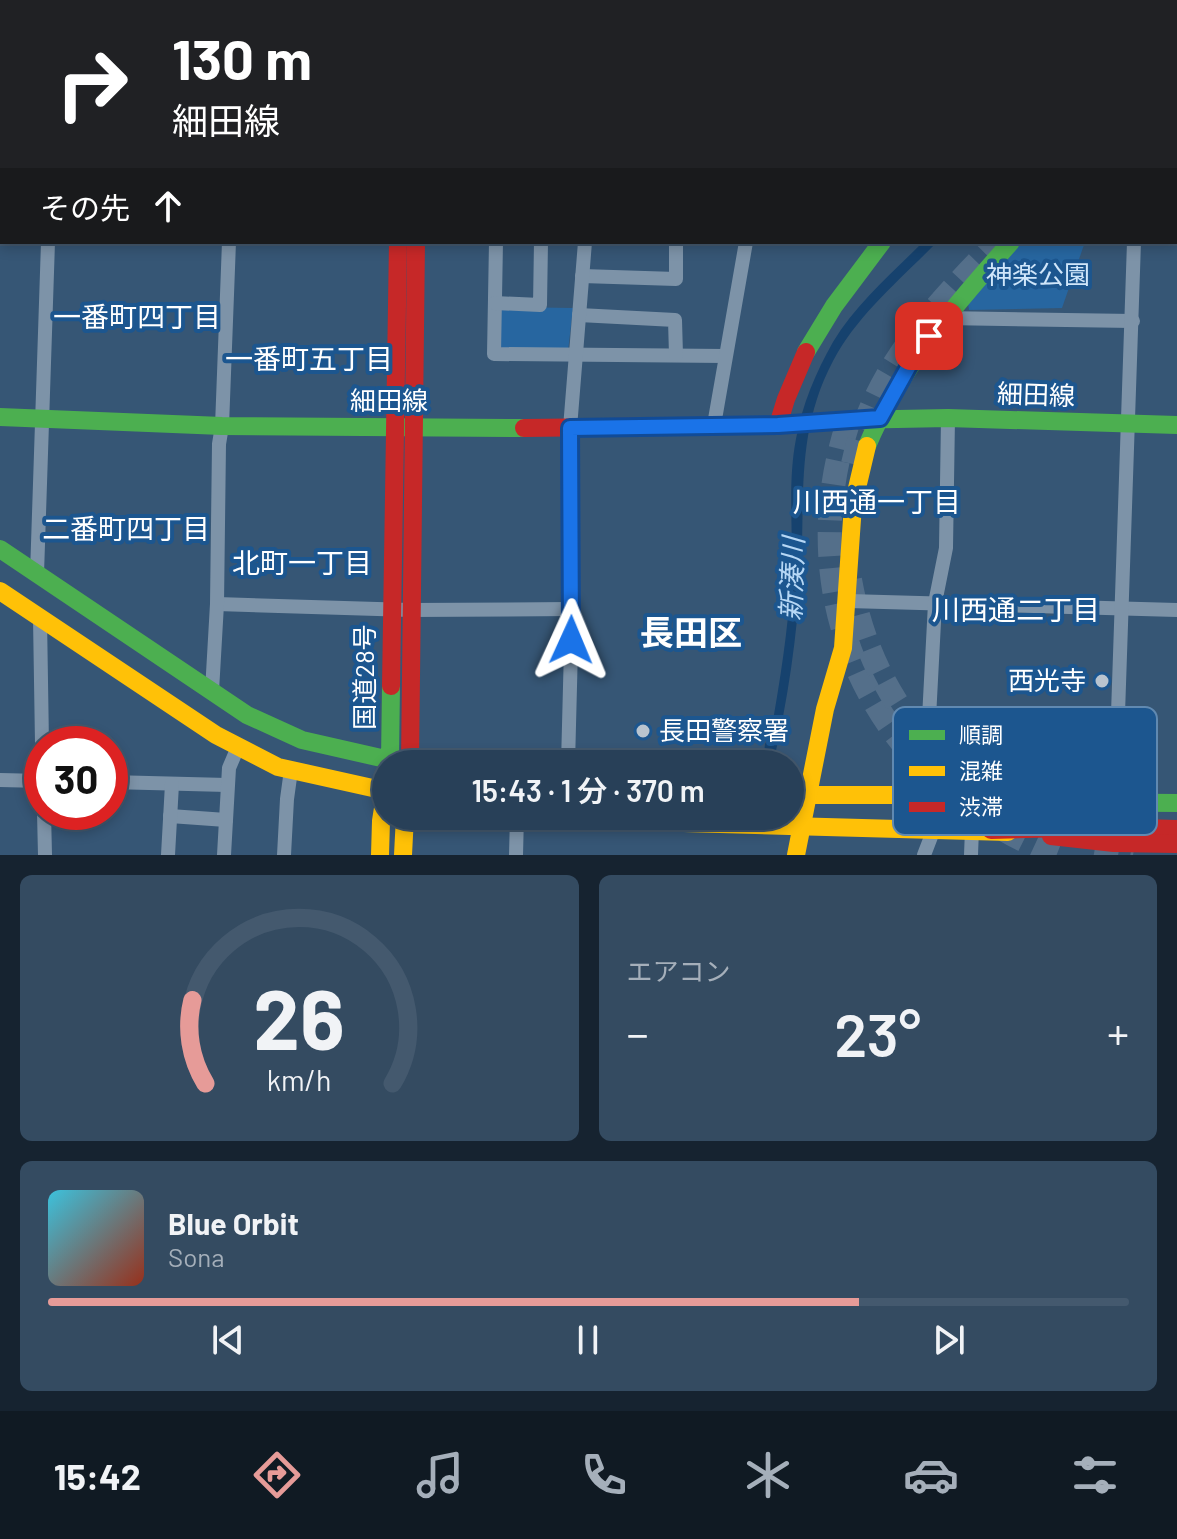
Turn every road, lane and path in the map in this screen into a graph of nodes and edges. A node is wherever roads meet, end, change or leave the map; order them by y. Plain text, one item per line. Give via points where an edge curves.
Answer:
1 (48, 244) edge
2 (229, 244) edge
3 (398, 244) edge
4 (416, 244) edge
5 (496, 244) edge
6 (541, 244) edge
7 (585, 244) edge
8 (676, 244) edge
9 (746, 244) edge
10 (880, 244) edge
11 (1009, 244) edge
12 (1134, 244) edge
13 (582, 276) junction
14 (495, 303) junction
15 (579, 315) junction
16 (944, 318) junction
17 (1133, 321) junction
18 (576, 355) junction
19 (676, 355) junction
20 (725, 356) junction
21 (0, 417) edge
22 (880, 418) junction
23 (948, 418) junction
24 (42, 419) junction
25 (1129, 424) junction
26 (714, 425) junction
27 (778, 425) junction
28 (1177, 425) edge
29 (222, 426) junction
30 (414, 426) junction
31 (394, 428) junction
32 (570, 428) junction
33 (0, 549) edge
34 (37, 574) junction
35 (0, 591) edge
36 (848, 601) junction
37 (935, 603) junction
38 (217, 604) junction
39 (401, 609) junction
40 (572, 609) junction
41 (1123, 610) junction
42 (1177, 610) edge
43 (40, 618) junction
44 (212, 691) junction
45 (930, 707) edge
46 (1119, 707) edge
47 (42, 726) edge
48 (238, 747) junction
49 (399, 750) edge
50 (568, 750) edge
51 (372, 757) edge
52 (291, 770) junction
53 (804, 773) edge
54 (0, 780) edge
55 (24, 781) edge
56 (128, 783) edge
57 (172, 784) junction
58 (227, 785) junction
59 (372, 787) edge
60 (804, 795) edge
61 (893, 795) edge
62 (1157, 803) edge
63 (1177, 803) edge
64 (170, 816) junction
65 (1157, 819) edge
66 (226, 820) junction
67 (1177, 820) edge
68 (804, 825) edge
69 (893, 828) edge
70 (1157, 828) edge
71 (1177, 829) edge
72 (44, 830) edge
73 (381, 830) edge
74 (404, 830) edge
75 (517, 830) edge
76 (795, 830) edge
77 (932, 835) edge
78 (979, 835) edge
79 (1021, 835) edge
80 (1177, 844) edge
81 (1114, 849) edge
82 (45, 855) edge
83 (168, 855) edge
84 (224, 855) edge
85 (284, 855) edge
86 (380, 855) edge
87 (403, 855) edge
88 (516, 855) edge
89 (796, 855) edge
90 (924, 855) edge
91 (971, 855) edge

1 - 24 street
2 - 29 street
3 - 31 main road, 国道28号
4 - 30 main road, 国道28号
5 - 14 street
6 - 14 street via 540,305
7 - 13 street
8 - 13 street via 676,279
9 - 20 street
10 - 27 main road via 817,332 786,391
11 - 16 main road
12 - 17 street
13 - 15 street
14 - 18 street via 494,354
15 - 18 street
15 - 19 street via 675,320
16 - 17 street
16 - 22 main road via 915,355
17 - 25 street
18 - 19 street
18 - 32 street
19 - 20 street
20 - 26 street
21 - 24 main road, 細田線
22 - 23 main road, 細田線
22 - 27 main road, 細田線, bridge
22 - 36 main road via 857,481
23 - 25 main road, 細田線
23 - 37 street via 946,548
24 - 29 main road, 細田線
24 - 34 street
25 - 28 main road, 細田線
25 - 41 street
26 - 27 main road, 細田線
26 - 32 main road, 細田線
29 - 31 main road, 細田線
29 - 38 street
30 - 31 main road, 細田線
30 - 32 main road, 細田線
30 - 39 main road, 国道28号
31 - 39 main road, 国道28号
32 - 40 street
33 - 34 main road, 国道28号
34 - 44 main road, 国道28号
35 - 43 main road
36 - 37 street
36 - 53 main road via 842,651
37 - 41 street
37 - 45 street
38 - 39 street
38 - 44 street
39 - 40 street
39 - 49 main road, 国道28号
40 - 50 street
41 - 42 street
41 - 46 street
43 - 47 street
43 - 48 main road
44 - 51 main road, 国道28号 via 247,715 302,740
48 - 52 main road
48 - 58 street
52 - 59 main road
52 - 85 street
54 - 55 street
56 - 57 street
57 - 58 street
57 - 64 street
58 - 66 street
60 - 61 main road
62 - 63 main road
64 - 66 street
64 - 83 street
65 - 67 main road
66 - 84 street
68 - 69 main road
70 - 71 main road
72 - 82 street
73 - 86 main road
74 - 87 main road
75 - 88 street
76 - 89 main road
77 - 90 street
78 - 91 street
79 - 81 main road
80 - 81 main road

